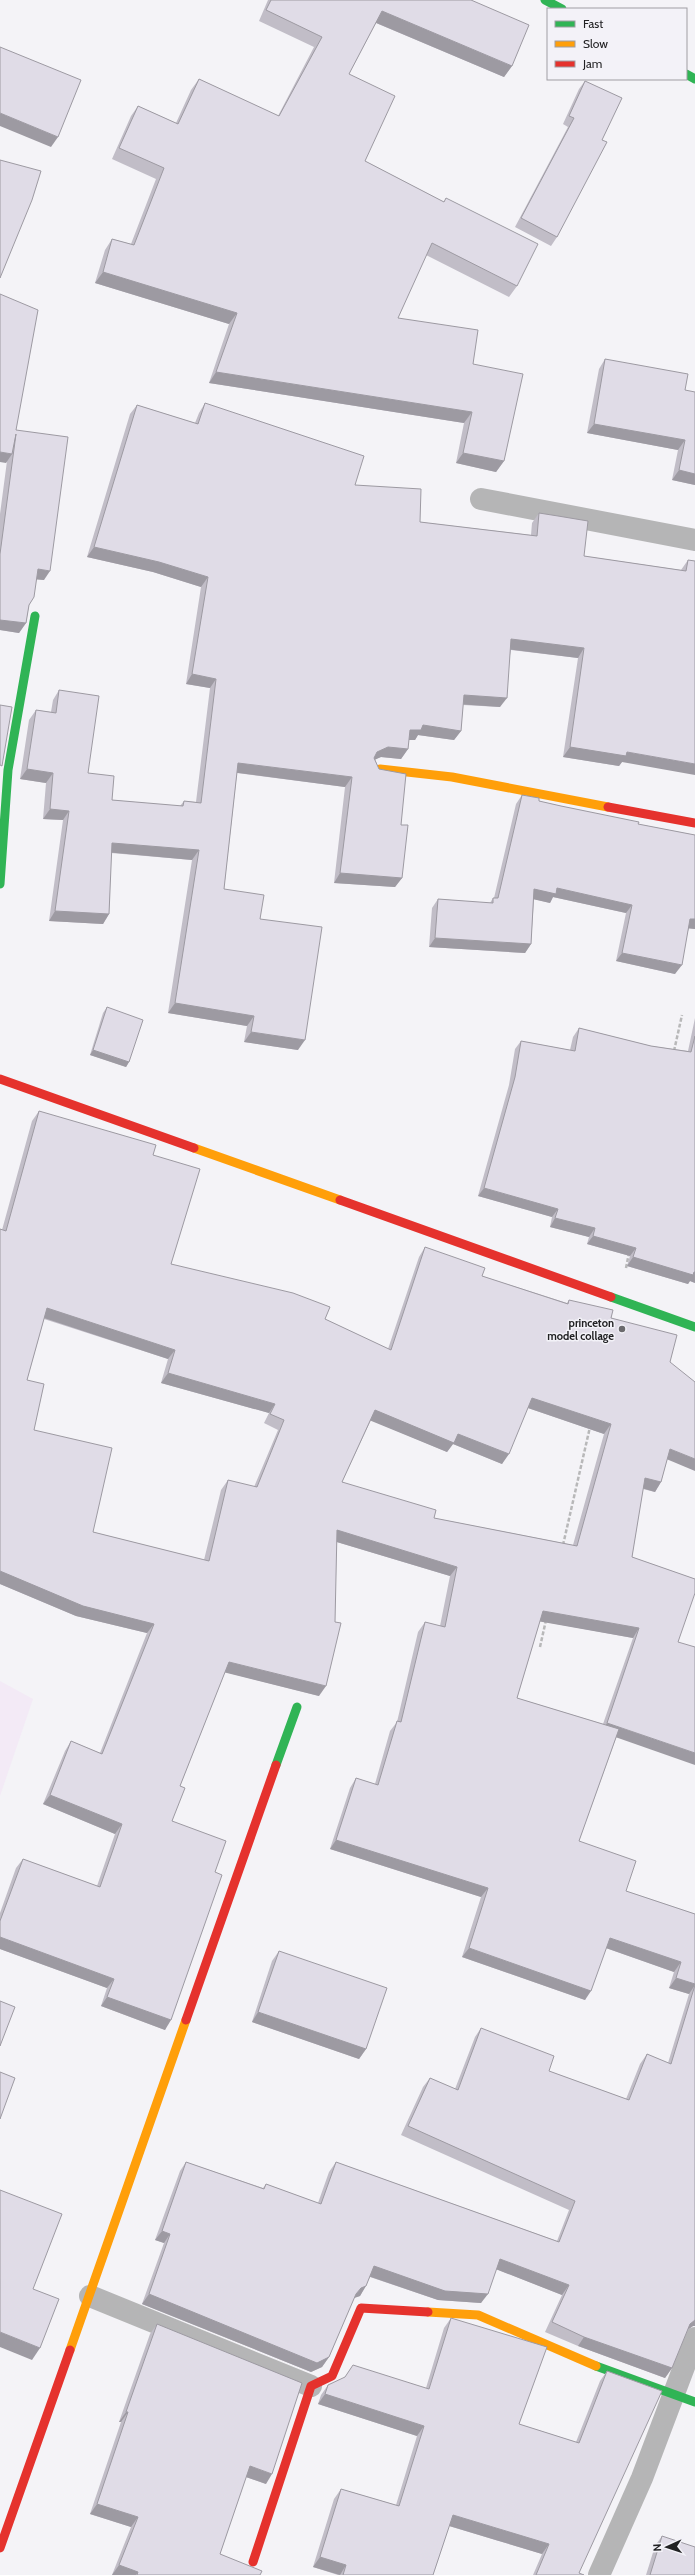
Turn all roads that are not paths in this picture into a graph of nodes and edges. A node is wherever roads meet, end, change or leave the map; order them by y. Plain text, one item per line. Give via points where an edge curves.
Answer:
1 (550, 1) edge
2 (560, 8) edge
3 (481, 499) dead end
4 (695, 540) edge
5 (35, 616) edge
6 (380, 769) edge
7 (695, 823) edge
8 (0, 884) edge
9 (0, 1079) edge
10 (695, 1326) edge
11 (297, 1707) dead end
12 (90, 2296) junction
13 (695, 2338) edge
14 (311, 2386) junction
15 (673, 2396) junction
16 (695, 2402) edge
17 (0, 2548) edge
18 (253, 2562) dead end
19 (599, 2575) edge

1 - 2 street
3 - 4 street
5 - 8 street via 8,770
6 - 7 street via 452,777
9 - 10 street
11 - 12 street
12 - 14 street
12 - 17 street
13 - 15 street
14 - 15 street via 332,2376 361,2308 478,2315 573,2358
14 - 18 street
15 - 16 street
15 - 19 street via 642,2478

